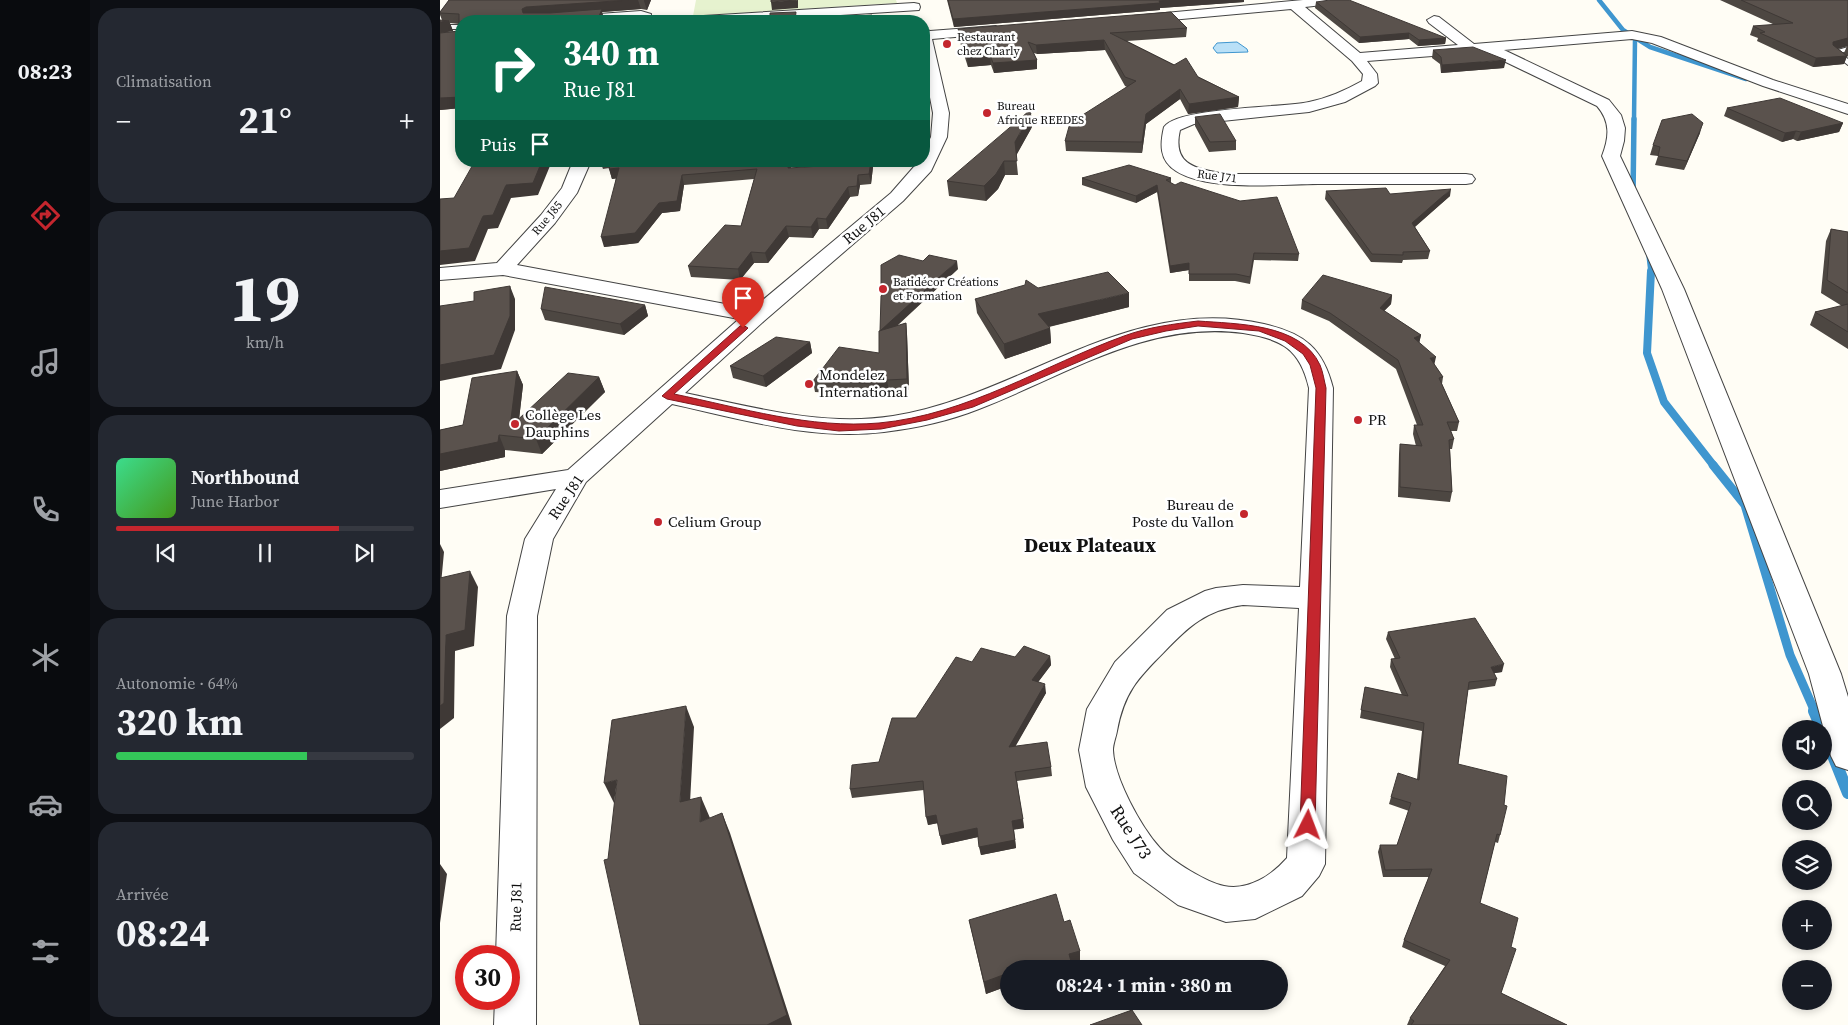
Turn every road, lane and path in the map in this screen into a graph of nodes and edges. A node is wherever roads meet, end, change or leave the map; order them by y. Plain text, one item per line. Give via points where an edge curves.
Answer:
1 (1177, 0) edge
2 (1332, 0) edge
3 (913, 4) edge
4 (1294, 5) junction
5 (1192, 14) junction
6 (615, 15) edge
7 (649, 15) edge
8 (767, 15) edge
9 (1124, 20) edge
10 (1434, 20) dead end
11 (440, 27) edge
12 (455, 27) edge
13 (1009, 29) edge
14 (930, 30) edge
15 (455, 37) edge
16 (440, 38) edge
17 (1481, 48) junction
18 (1848, 49) edge
19 (1357, 58) junction
20 (930, 62) edge
21 (1848, 63) edge
22 (1848, 109) edge
23 (930, 156) edge
24 (580, 167) edge
25 (925, 167) edge
26 (1466, 179) dead end
27 (503, 269) junction
28 (440, 274) edge
29 (756, 316) junction
30 (667, 396) junction
31 (576, 477) junction
32 (440, 499) edge
33 (1314, 598) junction
34 (1848, 756) edge
35 (514, 1025) edge

1 - 5 street
2 - 4 street
3 - 8 street
4 - 5 street
4 - 19 street, Rue J71
5 - 9 street
6 - 7 lane
10 - 17 street
11 - 12 lane
13 - 14 street
15 - 16 street
17 - 19 street
17 - 22 street via 1635,35
17 - 34 street via 1603,103 1614,113 1618,139 1611,156 1673,289 1825,674
18 - 21 lane via 1834,52
19 - 26 street, Rue J71 via 1370,74 1370,83 1350,95 1319,106 1289,111 1205,116 1181,122 1172,128 1168,139 1176,165 1194,173 1224,179
20 - 23 street, Rue J81 via 941,113 939,137
24 - 27 street, Rue J85 via 570,190
25 - 29 street, Rue J81 via 897,197
27 - 28 street
27 - 29 street
29 - 30 street, Rue J81
30 - 31 street, Rue J81
30 - 33 street, Rue J73 via 839,428 881,426 969,405 1138,335 1198,323 1261,328 1288,339 1306,352 1315,365 1321,388
31 - 32 street
31 - 35 street, Rue J81 via 539,539 522,616
33 - 33 street, Rue J73 via 1306,864 1288,884 1255,901 1226,904 1192,893 1148,861 1126,829 1104,787 1096,750 1104,709 1126,670 1178,618 1193,610 1216,598 1244,595

